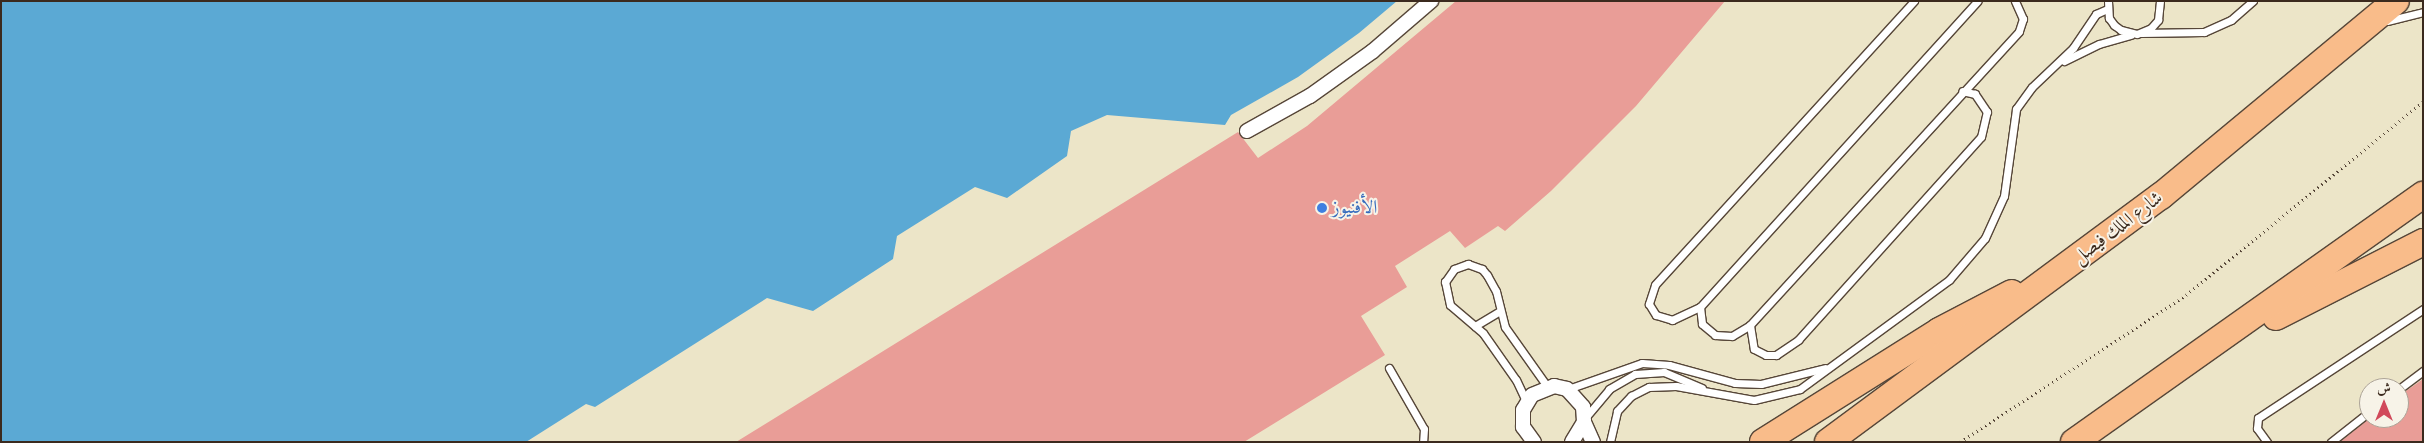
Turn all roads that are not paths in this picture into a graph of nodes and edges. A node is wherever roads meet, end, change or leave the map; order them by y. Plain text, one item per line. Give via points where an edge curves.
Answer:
1 (1431, 1) edge
2 (1914, 1) edge
3 (1977, 1) edge
4 (2015, 1) edge
5 (2160, 1) edge
6 (2253, 1) edge
7 (2396, 1) edge
8 (2106, 4) edge
9 (2423, 12) edge
10 (2366, 26) junction
11 (2139, 33) junction
12 (2053, 67) junction
13 (1962, 91) junction
14 (1247, 131) dead end
15 (2423, 185) edge
16 (2415, 201) edge
17 (2423, 242) edge
18 (2058, 273) junction
19 (1700, 307) junction
20 (2423, 309) edge
21 (1500, 311) junction
22 (1750, 325) junction
23 (1475, 326) junction
24 (2198, 357) junction
25 (1653, 367) junction
26 (1828, 367) junction
27 (1389, 368) dead end
28 (2423, 371) edge
29 (2409, 382) edge
30 (1547, 386) junction
31 (1567, 389) junction
32 (1711, 392) junction
33 (1526, 401) junction
34 (1584, 420) junction
35 (2359, 420) edge
36 (1529, 440) edge
37 (1423, 442) edge
38 (1572, 442) edge
39 (1593, 442) edge
40 (1610, 442) edge
41 (1763, 442) edge
42 (1828, 442) edge
43 (2074, 442) edge
44 (2267, 442) edge
45 (2330, 442) edge

1 - 14 street via 1373,50 1310,96
2 - 19 lane via 1655,286 1649,297 1651,310 1664,319 1682,318
3 - 19 lane
4 - 13 lane via 2023,19 2019,31
5 - 11 lane via 2158,20
6 - 11 lane via 2231,20 2204,32
7 - 10 highway, شارع الملك فيصل
8 - 11 lane via 2109,18 2121,30
8 - 12 lane via 2073,48
9 - 10 lane
10 - 18 highway, شارع الملك فيصل via 2161,196
11 - 12 lane via 2091,47
12 - 26 lane via 2016,108 2004,196 1974,254 1941,286
13 - 22 lane
13 - 22 lane via 1974,94 1987,112 1981,137 1798,340 1776,355 1766,355 1754,349
15 - 16 highway
16 - 24 highway
17 - 24 highway
18 - 41 highway via 1968,314
18 - 42 highway, شارع الملك فيصل
19 - 22 lane via 1702,324 1715,335 1732,336
20 - 44 lane via 2258,418 2257,428
21 - 23 lane
21 - 23 lane via 1492,283 1482,269 1460,265 1448,275 1446,295 1456,313
21 - 30 lane via 1510,336
23 - 33 lane via 1506,364
24 - 43 highway
25 - 26 lane via 1735,383 1761,384
25 - 31 lane via 1631,366
25 - 32 lane
25 - 34 lane via 1617,383
26 - 32 lane via 1800,389 1770,398 1748,399
27 - 37 lane via 1424,429
28 - 29 lane
30 - 31 street
30 - 33 street
31 - 34 street via 1583,406
32 - 40 lane via 1659,386 1639,391 1617,411
33 - 36 street via 1522,419
34 - 38 street
34 - 39 street
35 - 45 lane

